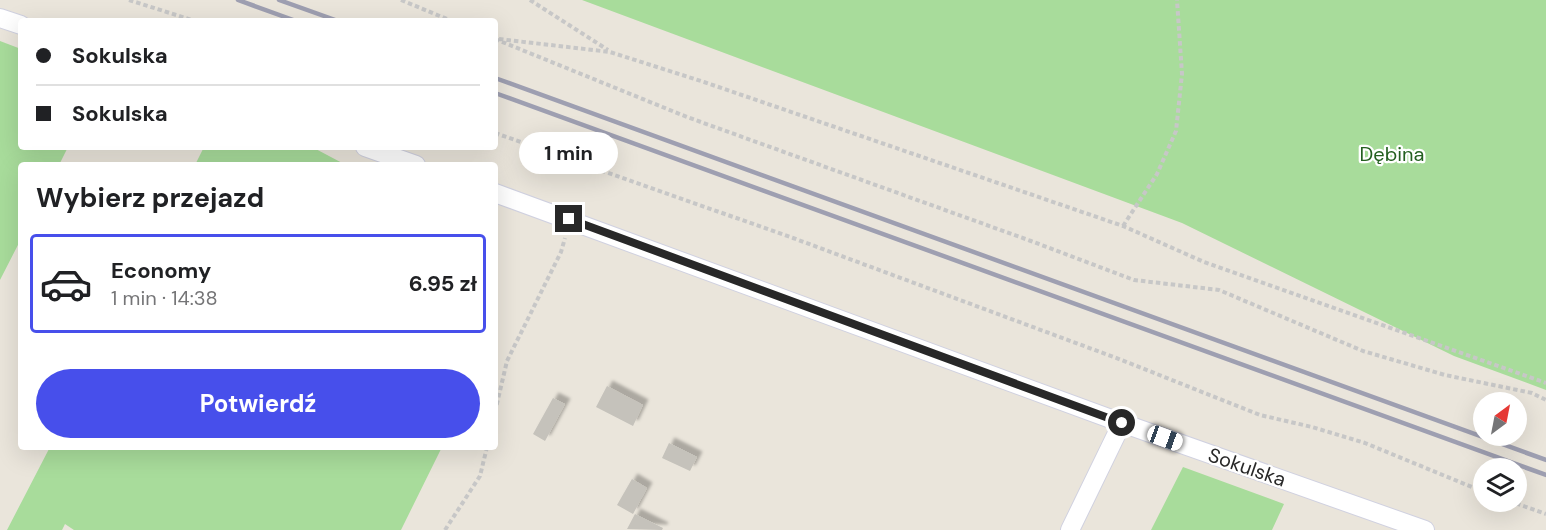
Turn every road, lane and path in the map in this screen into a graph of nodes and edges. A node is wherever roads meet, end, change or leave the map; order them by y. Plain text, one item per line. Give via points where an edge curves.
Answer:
1 (129, 0) edge
2 (401, 0) edge
3 (530, 0) edge
4 (1177, 0) edge
5 (0, 18) edge
6 (182, 18) edge
7 (446, 18) edge
8 (18, 24) edge
9 (498, 39) edge
10 (498, 40) edge
11 (610, 52) junction
12 (498, 134) edge
13 (374, 150) edge
14 (408, 162) edge
15 (498, 194) edge
16 (569, 219) junction
17 (1123, 226) junction
18 (1546, 383) edge
19 (498, 399) edge
20 (1546, 400) edge
21 (1122, 423) junction
22 (486, 450) edge
23 (1473, 487) edge
24 (1527, 507) edge
25 (1546, 514) edge
26 (445, 530) edge
27 (1070, 530) edge
28 (1425, 530) edge

1 - 6 path
2 - 7 path
3 - 11 path
4 - 17 path via 1182,74 1176,132 1157,174
5 - 8 street
9 - 11 path
10 - 20 path via 687,117 1134,280 1219,291 1362,351 1445,375 1532,393
11 - 17 path
12 - 23 path via 804,242 1260,415 1365,442
13 - 14 street
15 - 16 street, Sokulska
16 - 19 path via 561,252 507,361
16 - 21 street, Sokulska
17 - 18 path via 1204,262
21 - 27 street
21 - 28 street, Sokulska
22 - 26 path via 480,476
24 - 25 path

